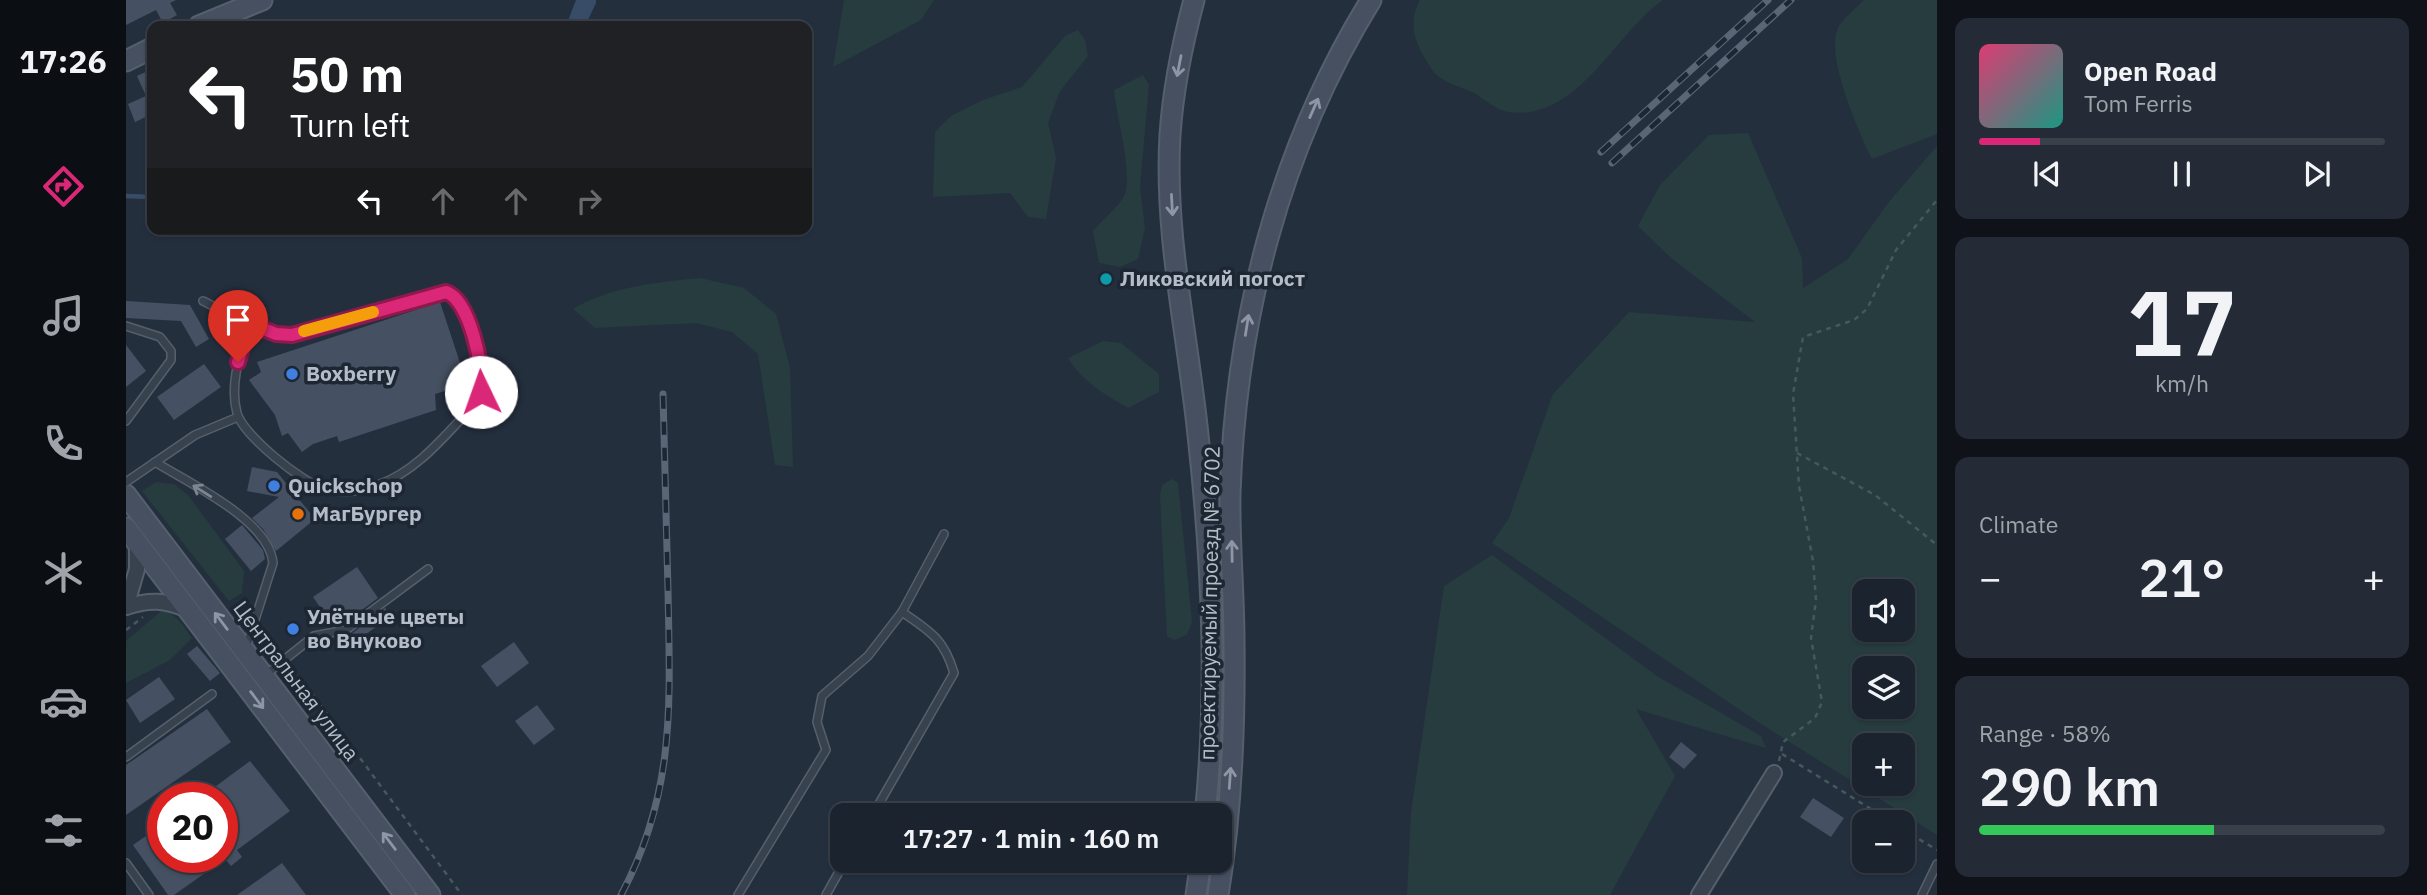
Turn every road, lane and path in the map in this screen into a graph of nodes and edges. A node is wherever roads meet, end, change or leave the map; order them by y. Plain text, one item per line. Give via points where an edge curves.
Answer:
1 (262, 0) edge
2 (1194, 0) edge
3 (1371, 0) edge
4 (211, 21) edge
5 (147, 50) edge
6 (126, 61) edge
7 (1937, 200) edge
8 (203, 301) dead end
9 (249, 323) junction
10 (126, 326) edge
11 (238, 417) junction
12 (126, 421) edge
13 (1796, 453) junction
14 (155, 462) junction
15 (126, 482) edge
16 (126, 495) edge
17 (944, 534) dead end
18 (132, 536) edge
19 (1937, 545) edge
20 (428, 569) dead end
21 (126, 607) edge
22 (189, 610) junction
23 (902, 612) junction
24 (137, 622) dead end
25 (126, 630) edge
26 (245, 652) junction
27 (269, 672) junction
28 (212, 694) dead end
29 (1782, 754) junction
30 (126, 757) edge
31 (1774, 773) joint
32 (879, 803) edge
33 (1206, 803) edge
34 (1873, 810) edge
35 (1915, 837) edge
36 (1937, 850) edge
37 (126, 863) edge
38 (1937, 864) edge
39 (838, 873) edge
40 (1199, 873) edge
41 (149, 895) edge
42 (405, 895) edge
43 (430, 895) edge
44 (462, 895) edge
45 (738, 895) edge
46 (826, 895) edge
47 (1196, 895) edge
48 (1218, 895) edge
49 (1699, 895) edge
50 (1922, 895) edge

1 - 4 main road
2 -> 33 main road, проектируемый проезд № 6702 via 1178,71 1170,137 1173,236 1212,571 1213,708
48 -> 3 main road, проектируемый проезд № 6702 via 1234,706 1230,494 1248,317 1269,229 1299,141
5 - 6 main road
7 - 13 path via 1896,250 1867,309 1854,320 1803,337 1793,394
8 - 9 lane
9 - 11 lane via 235,385
9 - 11 lane via 292,335 446,292 460,301 483,380 476,403 421,460 377,486 346,492 316,486 302,477 268,450
10 - 12 lane via 160,337 170,345 171,359
11 - 14 lane via 209,427
13 - 19 path via 1875,495
13 - 29 path via 1813,561 1816,600 1811,638 1822,702 1815,718 1783,742
14 - 15 lane
26 -> 14 lane via 274,563 272,554 249,520
26 -> 16 main road, Центральная улица
17 - 23 lane
18 - 21 street via 137,569
18 - 22 main road, Центральная улица
20 - 27 lane via 346,630 314,636
21 - 22 street via 148,600 167,601
22 -> 42 main road, Центральная улица
23 - 32 lane via 936,635 954,673
23 - 45 lane via 868,656 822,696 817,722 826,750
24 - 25 path
26 - 27 main road, Центральная улица
43 -> 27 main road, Центральная улица
27 - 44 path via 307,687
28 - 30 lane
29 - 31 path
29 - 34 path
31 - 49 street
35 - 36 path
37 - 41 lane
38 - 50 lane
39 - 46 lane
40 - 47 main road

